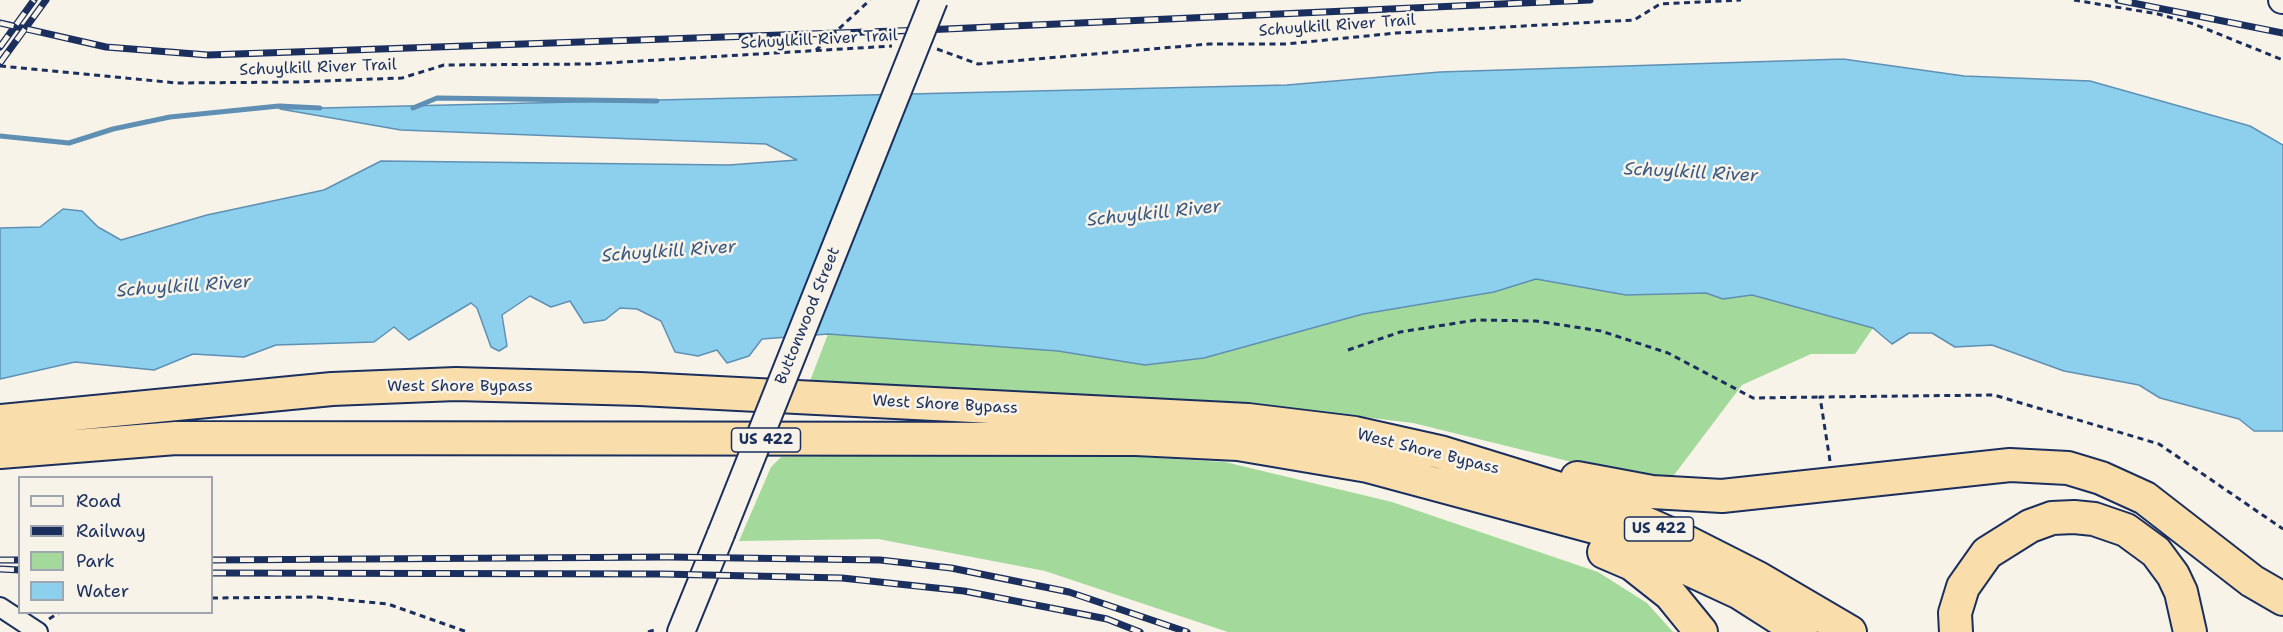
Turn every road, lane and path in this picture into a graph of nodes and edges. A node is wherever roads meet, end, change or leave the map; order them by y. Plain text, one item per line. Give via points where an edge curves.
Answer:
1 (870, 0) edge
2 (934, 0) edge
3 (1742, 0) edge
4 (2074, 0) edge
5 (1666, 2) edge
6 (898, 47) dead end
7 (930, 48) dead end
8 (814, 51) junction
9 (2283, 60) edge
10 (0, 66) edge
11 (1348, 350) dead end
12 (1820, 397) junction
13 (0, 421) edge
14 (0, 452) edge
15 (1455, 456) junction
16 (1834, 484) junction
17 (1526, 507) junction
18 (2283, 529) edge
19 (213, 598) edge
20 (2283, 599) edge
21 (0, 607) edge
22 (669, 630) edge
23 (38, 632) edge
24 (467, 632) edge
25 (648, 632) edge
26 (1701, 632) edge
27 (1801, 632) edge
28 (1850, 632) edge
29 (1956, 632) edge
30 (2190, 632) edge

1 - 8 path
2 - 22 street, Buttonwood Street, bridge via 721,534
3 - 5 path, Schuylkill River Trail
4 - 9 path via 2194,24
5 - 7 path, Schuylkill River Trail via 1634,20 1396,33 1286,44 1209,44 978,64
6 - 8 path, Schuylkill River Trail
8 - 10 path, Schuylkill River Trail via 591,64 444,65 402,78 297,82 177,83
11 - 12 path via 1401,332 1476,320 1536,321 1602,331 1668,353 1753,398
12 - 16 path
12 - 18 path via 1994,395 2159,444
13 - 15 highway, West Shore Bypass / US 422 via 332,389 456,384 640,389 1248,420 1355,433
14 - 17 highway, West Shore Bypass / US 422 via 176,438 1136,439 1238,444 1356,464
15 - 16 highway via 1504,461 1611,486 1695,496
15 - 28 highway, West Shore Bypass / US 422 via 1586,497 1679,538 1791,595
16 - 20 highway via 2010,465 2050,465 2080,471 2145,498 2252,581
17 - 26 highway via 1574,538 1632,564 1670,594
17 - 27 highway, West Shore Bypass / US 422 via 1602,530 1681,565 1740,593
19 - 24 path via 316,597 388,604
21 - 23 street
22 - 25 path
29 - 30 highway via 1955,613 1963,587 1987,553 2030,526 2052,518 2074,517 2126,530 2156,552 2177,582

